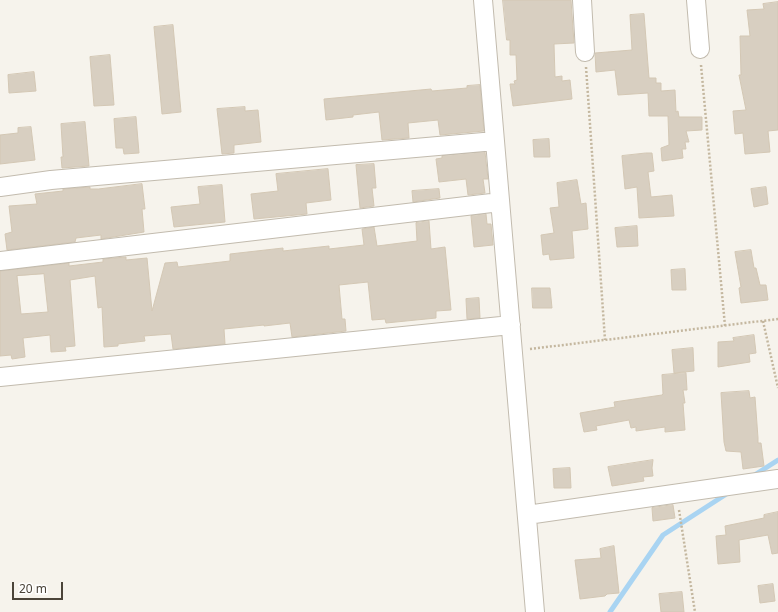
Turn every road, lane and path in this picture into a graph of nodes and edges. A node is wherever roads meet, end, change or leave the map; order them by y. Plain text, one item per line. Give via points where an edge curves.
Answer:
1 (483, 0) edge
2 (582, 0) edge
3 (696, 0) edge
4 (700, 49) joint
5 (585, 52) joint
6 (495, 141) junction
7 (0, 187) edge
8 (500, 202) junction
9 (0, 261) edge
10 (778, 319) edge
11 (763, 321) junction
12 (511, 325) junction
13 (724, 326) junction
14 (605, 340) junction
15 (513, 351) junction
16 (0, 377) edge
17 (778, 388) edge
18 (778, 479) edge
19 (676, 494) junction
20 (527, 515) junction
21 (535, 612) edge
22 (695, 612) edge

1 - 6 street
2 - 5 street
3 - 4 street
4 - 13 path
5 - 14 path
6 - 7 street via 51,180
6 - 8 street
8 - 9 street
8 - 12 street
10 - 11 path
11 - 13 path
11 - 17 path
12 - 15 street
12 - 16 street
13 - 14 path
14 - 15 path
15 - 20 street
18 - 19 street
19 - 20 street
19 - 22 path
20 - 21 street

